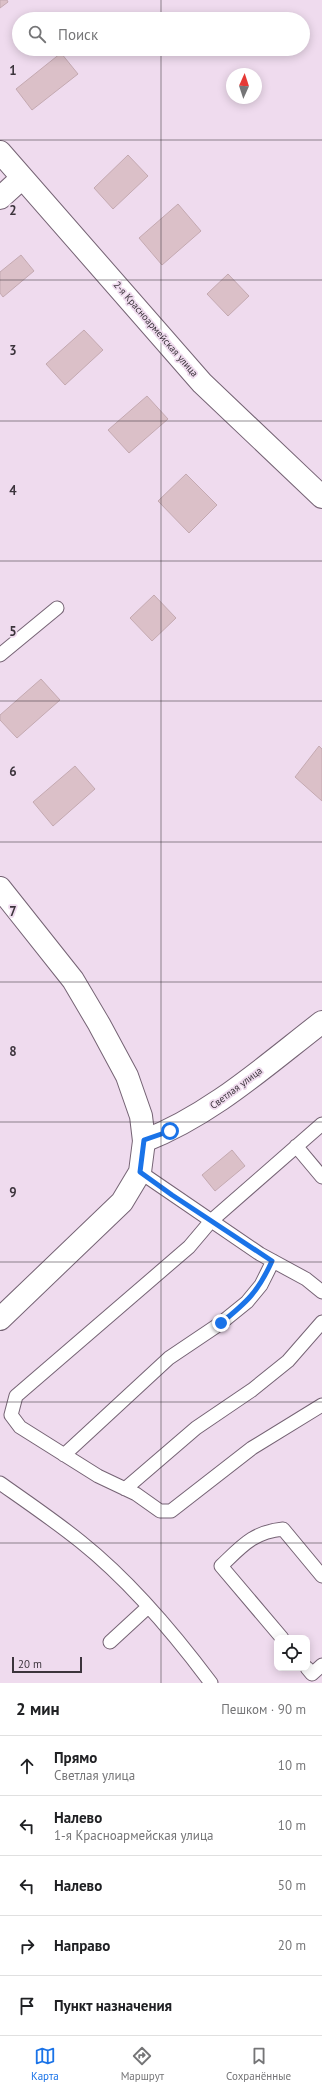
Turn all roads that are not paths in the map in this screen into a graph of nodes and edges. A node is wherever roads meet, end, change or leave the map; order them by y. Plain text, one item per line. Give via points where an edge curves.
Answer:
1 (0, 152) edge
2 (22, 178) junction
3 (0, 198) edge
4 (322, 497) edge
5 (57, 608) dead end
6 (0, 656) edge
7 (0, 888) edge
8 (322, 1022) edge
9 (322, 1124) edge
10 (144, 1140) junction
11 (296, 1146) junction
12 (140, 1172) junction
13 (322, 1177) edge
14 (211, 1221) junction
15 (272, 1261) junction
16 (322, 1292) edge
17 (0, 1319) edge
18 (322, 1322) edge
19 (322, 1405) edge
20 (64, 1455) junction
21 (0, 1483) edge
22 (125, 1489) junction
23 (322, 1576) edge
24 (148, 1607) junction
25 (279, 1635) edge
26 (110, 1642) dead end
27 (322, 1664) edge
28 (310, 1671) edge
29 (211, 1683) edge

1 - 2 street, 2-я Красноармейская улица
2 - 3 street
2 - 4 street, 2-я Красноармейская улица via 202,382
5 - 6 lane
7 - 10 street via 72,980 99,1024 126,1076 141,1116
8 - 10 street, Светлая улица via 209,1109 170,1131
9 - 11 lane
10 - 12 street
11 - 13 lane
11 - 14 lane
12 - 14 lane
12 - 17 street via 122,1202
14 - 15 lane
14 - 20 lane via 190,1247 16,1396 11,1415 20,1427
15 - 16 lane via 306,1279
15 - 20 lane via 261,1285 247,1302 169,1358
18 - 22 lane via 288,1361 252,1390 196,1428
19 - 22 lane via 252,1448 171,1511 160,1511
20 - 22 lane
21 - 24 lane via 82,1543
23 - 25 lane via 283,1529 266,1531 246,1542 221,1566
24 - 26 lane
24 - 29 lane via 178,1639
27 - 28 lane via 312,1674

